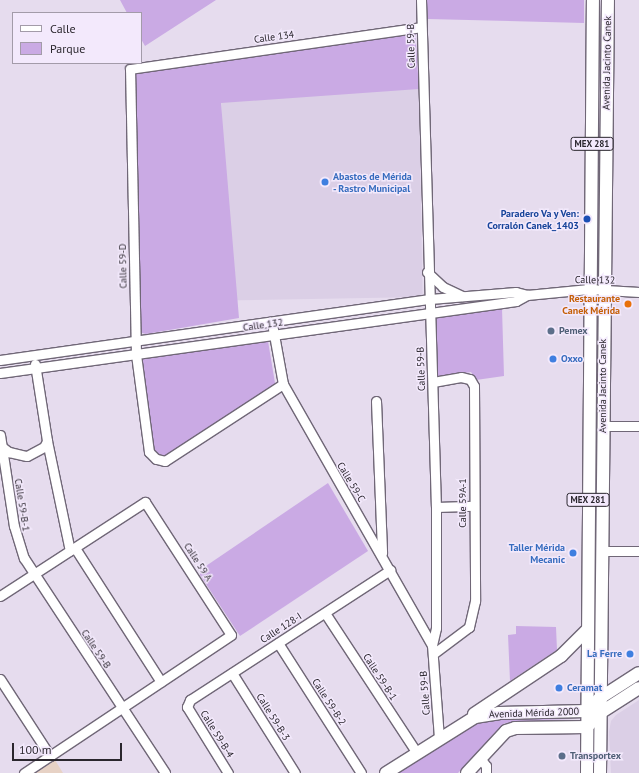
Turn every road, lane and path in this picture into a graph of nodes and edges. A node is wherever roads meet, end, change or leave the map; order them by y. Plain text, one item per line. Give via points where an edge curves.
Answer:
1 (421, 0) edge
2 (593, 0) edge
3 (608, 0) edge
4 (421, 27) junction
5 (130, 69) joint
6 (591, 250) junction
7 (604, 250) junction
8 (427, 272) junction
9 (589, 289) junction
10 (604, 292) junction
11 (639, 292) edge
12 (527, 295) junction
13 (463, 296) junction
14 (430, 299) junction
15 (431, 313) junction
16 (272, 321) junction
17 (274, 335) junction
18 (136, 341) junction
19 (136, 354) junction
20 (34, 355) junction
21 (589, 357) junction
22 (603, 357) junction
23 (0, 360) edge
24 (36, 368) junction
25 (0, 373) edge
26 (433, 382) junction
27 (283, 384) junction
28 (376, 401) dead end
29 (603, 426) junction
30 (639, 426) edge
31 (0, 435) edge
32 (46, 441) junction
33 (2, 447) junction
34 (474, 506) junction
35 (436, 507) junction
36 (73, 549) junction
37 (602, 551) junction
38 (639, 551) edge
39 (382, 555) junction
40 (390, 570) junction
41 (33, 574) junction
42 (0, 596) edge
43 (325, 613) junction
44 (588, 630) junction
45 (278, 643) junction
46 (433, 649) junction
47 (232, 673) junction
48 (639, 673) edge
49 (0, 679) edge
50 (160, 682) junction
51 (639, 688) edge
52 (600, 698) junction
53 (187, 707) joint
54 (122, 708) junction
55 (587, 711) junction
56 (600, 713) junction
57 (461, 724) junction
58 (587, 727) junction
59 (439, 738) junction
60 (417, 753) junction
61 (50, 756) junction
62 (480, 758) junction
63 (24, 773) edge
64 (166, 773) edge
65 (228, 773) edge
66 (295, 773) edge
67 (361, 773) edge
68 (386, 773) edge
69 (467, 773) edge
70 (486, 773) edge
71 (587, 773) edge
72 (600, 773) edge

1 - 4 street, Calle 59-B
2 - 6 main road, Avenida Jacinto Canek / MEX 281
3 - 7 main road, Avenida Jacinto Canek / MEX 281
4 - 5 street, Calle 134
4 - 8 street, Calle 59-B
5 - 18 street, Calle 59-D
6 - 7 main road
6 - 9 main road, Avenida Jacinto Canek / MEX 281
7 - 10 main road, Avenida Jacinto Canek / MEX 281
8 - 13 street via 443,287
8 - 14 street, Calle 59-B
9 - 10 street, Calle 132
9 - 12 street, Calle 132
9 - 21 main road, Avenida Jacinto Canek / MEX 281
10 - 11 street, Calle 132
10 - 22 main road, Avenida Jacinto Canek / MEX 281
12 - 13 street, Calle 132 via 516,292
12 - 15 street, Calle 132 via 516,301
13 - 14 street, Calle 132
14 - 15 street, Calle 59-B
14 - 16 street, Calle 132
15 - 17 street, Calle 132
15 - 26 street, Calle 59-B
16 - 17 street, Calle 59-C
16 - 18 street, Calle 132
17 - 19 street, Calle 132
17 - 27 street, Calle 59-C
18 - 19 street, Calle 59-D
18 - 20 street, Calle 132
19 - 24 street, Calle 132
19 - 27 street, Calle 59-D via 149,452 156,459 166,461
20 - 23 street, Calle 132
20 - 24 street
21 - 22 main road
21 - 44 main road, Avenida Jacinto Canek / MEX 281
22 - 29 main road, Avenida Jacinto Canek / MEX 281
24 - 25 street, Calle 132
24 - 32 street
26 - 34 street, Calle 59A-1 via 461,377 470,379 474,386
26 - 35 street, Calle 59-B
27 - 39 street, Calle 59-C via 306,428
28 - 39 street
29 - 30 street
29 - 37 main road, Avenida Jacinto Canek / MEX 281
31 - 33 street, Calle 59-B-1
32 - 33 street via 44,447 27,456 9,452
32 - 36 street
33 - 41 street, Calle 59-B-1 via 16,537
34 - 35 street
34 - 46 street, Calle 59A-1 via 475,602 469,627
35 - 46 street, Calle 59-B via 436,628
36 - 41 street
36 - 50 street
36 - 50 street, Calle 59 A via 145,502 231,635
37 - 38 street
37 - 52 main road, Avenida Jacinto Canek / MEX 281
39 - 40 street, Calle 59-C
40 - 43 street, Calle 128-I
40 - 46 street, Calle 59-C
41 - 42 street
41 - 54 street, Calle 59-B
43 - 45 street, Calle 128-I
43 - 60 street, Calle 59-B-1
44 - 55 main road, Avenida Jacinto Canek / MEX 281
44 - 57 main road via 561,656
45 - 47 street, Calle 128-I
45 - 67 street, Calle 59-B-2
46 - 59 street, Calle 59-B
47 - 53 street, Calle 128-I via 190,700
47 - 66 street, Calle 59-B-3
48 - 52 main road, Avenida Mérida 2000
49 - 61 street
50 - 54 street
51 - 56 main road, Avenida Mérida 2000
52 - 55 main road, Avenida Mérida 2000
52 - 56 main road, Avenida Jacinto Canek / MEX 281
53 - 65 street, Calle 59-B-4
54 - 61 street
54 - 64 street, Calle 59-B
55 - 57 main road, Avenida Mérida 2000 via 486,714
55 - 58 main road, Avenida Jacinto Canek / MEX 281
56 - 58 main road, Avenida Mérida 2000
56 - 72 main road, Avenida Jacinto Canek / MEX 281
57 - 59 main road, Avenida Mérida 2000
58 - 62 main road, Avenida Mérida 2000 via 510,730
58 - 71 main road, Avenida Jacinto Canek / MEX 281
59 - 60 main road, Avenida Mérida 2000
60 - 68 main road, Avenida Mérida 2000
61 - 63 street
62 - 69 main road, Avenida Mérida 2000
62 - 70 street via 486,766

